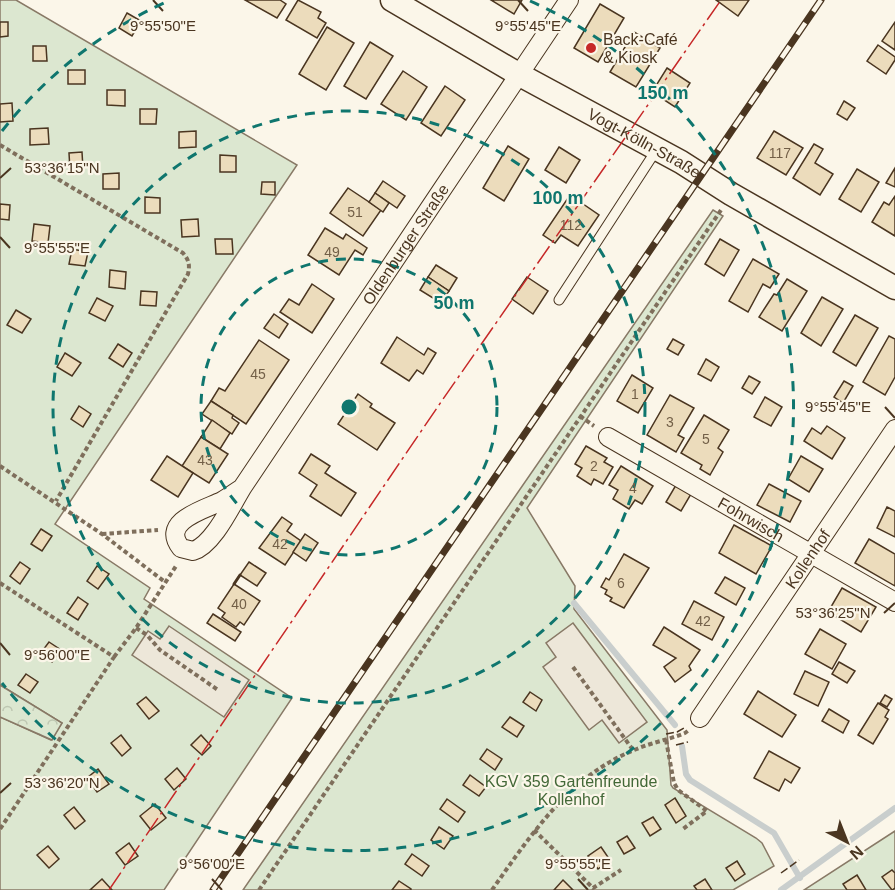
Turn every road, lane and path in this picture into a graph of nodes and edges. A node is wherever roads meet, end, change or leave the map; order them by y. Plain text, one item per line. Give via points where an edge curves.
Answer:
1 (392, 0) edge
2 (569, 0) edge
3 (520, 75) junction
4 (0, 145) edge
5 (657, 149) junction
6 (731, 194) junction
7 (895, 288) edge
8 (559, 300) dead end
9 (895, 429) edge
10 (608, 437) dead end
11 (0, 466) edge
12 (242, 488) junction
13 (56, 501) junction
14 (177, 529) junction
15 (102, 534) junction
16 (187, 550) junction
17 (810, 553) junction
18 (165, 582) junction
19 (0, 583) edge
20 (895, 602) edge
21 (136, 628) junction
22 (114, 657) junction
23 (573, 667) dead end
24 (218, 690) dead end
25 (700, 718) joint
26 (666, 740) junction
27 (633, 750) junction
28 (0, 829) edge
29 (684, 829) dead end
30 (534, 830) junction
31 (621, 870) dead end
32 (259, 890) edge
33 (492, 890) edge

1 - 3 street, Vogt-Kölln-Straße
2 - 3 street, Oldenburger Straße
3 - 5 street, Vogt-Kölln-Straße
3 - 12 street, Oldenburger Straße
4 - 13 path via 183,253 190,266
5 - 6 street, Vogt-Kölln-Straße
5 - 8 lane
6 - 7 street, Vogt-Kölln-Straße
6 - 32 path
9 - 17 street, Kollenhof
10 - 17 street, Fohrwisch
11 - 13 path
12 - 14 street, Oldenburger Straße via 190,515
12 - 16 street, Oldenburger Straße via 212,537 198,549
13 - 15 path
14 - 15 path
14 - 16 street via 178,543
15 - 18 path
16 - 18 path
17 - 20 street, Fohrwisch
17 - 25 street, Kollenhof
18 - 21 path
19 - 22 path
21 - 22 path
21 - 24 path via 160,650
22 - 28 path
23 - 27 path
25 - 26 path via 685,733
26 - 27 path
26 - 29 path via 678,790 707,810
27 - 30 path via 570,792
30 - 31 path via 593,888
30 - 33 path

